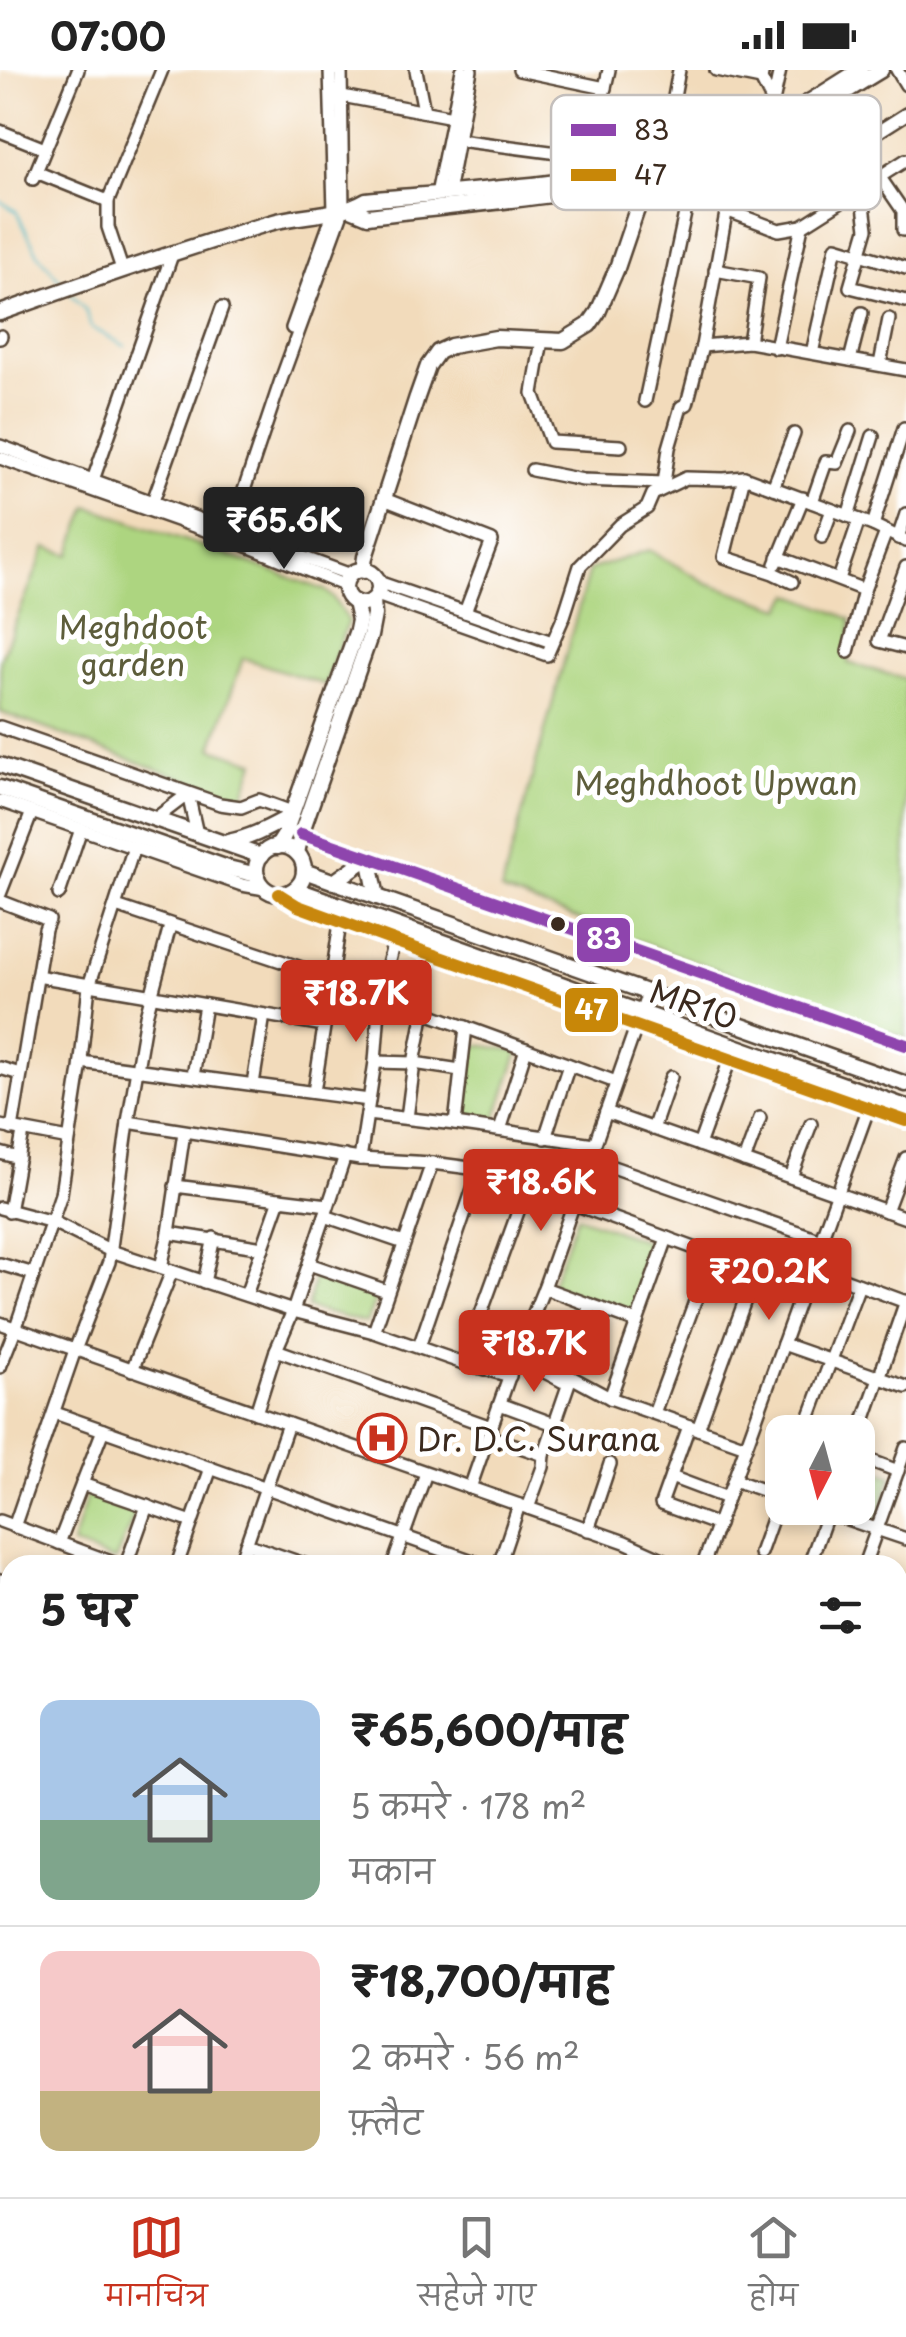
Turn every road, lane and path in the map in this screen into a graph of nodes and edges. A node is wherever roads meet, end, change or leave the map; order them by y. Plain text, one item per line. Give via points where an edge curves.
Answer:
1 (78, 70) edge
2 (162, 70) edge
3 (330, 70) edge
4 (342, 70) edge
5 (416, 70) edge
6 (462, 70) edge
7 (472, 70) edge
8 (519, 70) edge
9 (609, 70) edge
10 (679, 70) edge
11 (716, 70) edge
12 (780, 70) edge
13 (860, 70) edge
14 (881, 70) edge
15 (895, 70) edge
16 (537, 72) edge
17 (762, 75) edge
18 (844, 80) edge
19 (906, 85) edge
20 (605, 88) junction
21 (603, 95) edge
22 (674, 95) edge
23 (775, 95) edge
24 (820, 95) edge
25 (342, 96) junction
26 (424, 111) junction
27 (906, 114) edge
28 (457, 118) junction
29 (881, 130) edge
30 (0, 131) edge
31 (458, 140) junction
32 (45, 150) junction
33 (551, 151) edge
34 (906, 160) edge
35 (881, 175) edge
36 (881, 179) edge
37 (551, 182) edge
38 (442, 194) junction
39 (551, 194) edge
40 (108, 201) junction
41 (343, 210) junction
42 (637, 210) edge
43 (685, 210) edge
44 (726, 210) joint
45 (828, 210) edge
46 (865, 210) edge
47 (802, 226) junction
48 (890, 228) dead end
49 (905, 230) edge
50 (173, 252) junction
51 (861, 254) junction
52 (906, 268) edge
53 (122, 269) junction
54 (715, 270) junction
55 (906, 301) edge
56 (222, 308) dead end
57 (0, 313) edge
58 (862, 313) dead end
59 (890, 319) dead end
60 (542, 340) junction
61 (749, 342) junction
62 (702, 346) junction
63 (776, 348) junction
64 (812, 353) junction
65 (850, 360) junction
66 (880, 364) junction
67 (906, 370) edge
68 (644, 401) dead end
69 (904, 428) dead end
70 (850, 431) dead end
71 (794, 434) dead end
72 (874, 436) dead end
73 (0, 446) edge
74 (621, 446) dead end
75 (0, 458) edge
76 (532, 470) dead end
77 (744, 477) junction
78 (94, 480) junction
79 (665, 484) junction
80 (773, 488) junction
81 (384, 499) junction
82 (807, 500) junction
83 (153, 501) junction
84 (832, 510) junction
85 (906, 514) edge
86 (853, 518) junction
87 (873, 525) junction
88 (226, 533) junction
89 (822, 537) dead end
90 (897, 537) edge
91 (778, 557) junction
92 (906, 567) edge
93 (773, 573) junction
94 (353, 577) junction
95 (839, 579) junction
96 (792, 582) dead end
97 (864, 590) junction
98 (376, 592) junction
99 (355, 602) junction
100 (465, 612) junction
101 (552, 642) junction
102 (906, 648) edge
103 (848, 652) dead end
104 (0, 727) edge
105 (0, 765) edge
106 (0, 788) edge
107 (188, 794) junction
108 (0, 800) edge
109 (32, 812) junction
110 (292, 814) junction
111 (156, 819) junction
112 (81, 829) junction
113 (197, 834) junction
114 (301, 834) junction
115 (223, 843) junction
116 (277, 846) junction
117 (134, 847) junction
118 (297, 853) junction
119 (261, 856) junction
120 (369, 858) junction
121 (304, 871) junction
122 (334, 882) junction
123 (267, 886) junction
124 (295, 889) junction
125 (59, 894) dead end
126 (0, 897) edge
127 (377, 897) junction
128 (116, 906) junction
129 (342, 914) junction
130 (170, 926) junction
131 (394, 940) junction
132 (37, 976) junction
133 (332, 978) junction
134 (90, 986) junction
135 (648, 993) junction
136 (152, 996) junction
137 (380, 996) junction
138 (205, 1004) junction
139 (424, 1011) junction
140 (264, 1015) junction
141 (638, 1019) junction
142 (324, 1025) junction
143 (466, 1026) junction
144 (906, 1046) edge
145 (526, 1049) junction
146 (730, 1058) junction
147 (81, 1062) junction
148 (375, 1062) junction
149 (414, 1063) junction
150 (569, 1065) junction
151 (0, 1068) edge
152 (139, 1069) junction
153 (460, 1070) junction
154 (20, 1074) junction
155 (193, 1076) junction
156 (672, 1077) dead end
157 (616, 1082) junction
158 (253, 1084) junction
159 (906, 1084) edge
160 (314, 1092) junction
161 (369, 1100) junction
162 (871, 1101) junction
163 (906, 1107) edge
164 (606, 1112) junction
165 (367, 1114) junction
166 (407, 1118) junction
167 (760, 1118) dead end
168 (906, 1121) edge
169 (128, 1122) junction
170 (455, 1124) junction
171 (810, 1124) dead end
172 (12, 1129) edge
173 (654, 1129) junction
174 (500, 1130) junction
175 (184, 1132) junction
176 (545, 1138) junction
177 (69, 1139) junction
178 (594, 1144) junction
179 (699, 1145) junction
180 (0, 1152) edge
181 (345, 1156) junction
182 (18, 1158) junction
183 (360, 1158) junction
184 (906, 1158) edge
185 (590, 1159) junction
186 (744, 1161) junction
187 (432, 1163) junction
188 (480, 1171) junction
189 (531, 1176) junction
190 (790, 1177) junction
191 (175, 1186) junction
192 (578, 1191) junction
193 (837, 1194) junction
194 (280, 1199) junction
195 (574, 1204) junction
196 (4, 1210) edge
197 (327, 1210) junction
198 (886, 1211) junction
199 (906, 1218) edge
200 (53, 1222) junction
201 (169, 1233) junction
202 (214, 1238) junction
203 (667, 1238) junction
204 (820, 1240) junction
205 (404, 1243) junction
206 (263, 1248) junction
207 (111, 1251) junction
208 (712, 1255) junction
209 (0, 1264) edge
210 (309, 1264) junction
211 (811, 1267) junction
212 (166, 1269) junction
213 (756, 1270) junction
214 (34, 1274) junction
215 (204, 1282) junction
216 (859, 1285) junction
217 (544, 1288) junction
218 (804, 1288) junction
219 (388, 1291) junction
220 (246, 1296) junction
221 (906, 1302) edge
222 (590, 1305) junction
223 (293, 1311) junction
224 (637, 1322) junction
225 (0, 1323) edge
226 (16, 1328) junction
227 (374, 1332) junction
228 (783, 1344) junction
229 (420, 1348) junction
230 (74, 1350) junction
231 (276, 1350) junction
232 (516, 1357) junction
233 (831, 1361) junction
234 (463, 1362) junction
235 (0, 1368) edge
236 (132, 1370) junction
237 (510, 1376) junction
238 (879, 1378) junction
239 (567, 1379) junction
240 (906, 1387) edge
241 (610, 1398) junction
242 (500, 1404) junction
243 (55, 1413) junction
244 (256, 1413) junction
245 (654, 1413) junction
246 (810, 1415) edge
247 (866, 1415) edge
248 (288, 1424) junction
249 (554, 1424) junction
250 (693, 1428) junction
251 (103, 1430) junction
252 (490, 1432) junction
253 (746, 1446) junction
254 (906, 1448) edge
255 (544, 1455) junction
256 (875, 1462) edge
257 (610, 1464) dead end
258 (211, 1468) junction
259 (898, 1471) junction
260 (426, 1472) junction
261 (670, 1477) junction
262 (734, 1480) junction
263 (82, 1484) junction
264 (266, 1488) junction
265 (470, 1488) junction
266 (765, 1490) edge
267 (727, 1498) junction
268 (147, 1506) junction
269 (524, 1507) junction
270 (0, 1521) edge
271 (192, 1522) junction
272 (718, 1524) junction
273 (771, 1525) edge
274 (823, 1525) edge
275 (865, 1525) edge
276 (14, 1528) junction
277 (877, 1529) junction
278 (588, 1530) junction
279 (404, 1536) junction
280 (906, 1539) edge
281 (60, 1544) junction
282 (246, 1544) junction
283 (760, 1553) dead end
284 (93, 1555) edge
285 (127, 1555) edge
286 (181, 1555) edge
287 (242, 1555) edge
288 (278, 1555) edge
289 (397, 1555) edge
290 (456, 1555) edge
291 (502, 1555) edge
292 (654, 1555) edge
293 (707, 1555) edge
294 (813, 1555) edge
295 (868, 1555) edge

1 - 32 street
2 - 40 street
3 - 41 street
4 - 25 street
5 - 26 street
6 - 28 street
7 - 28 street
8 - 16 street
9 - 20 street
10 - 22 street
11 - 17 street
12 - 23 street
13 - 18 main road
14 - 18 main road
15 - 18 street via 862,90
15 - 19 street
16 - 20 street
18 - 24 main road
20 - 21 street
25 - 26 street
25 - 41 street
26 - 28 street
27 - 29 street
28 - 31 street
28 - 38 street
30 - 32 street
31 - 33 street
31 - 38 street
32 - 40 street via 34,176
34 - 35 street
36 - 49 street via 903,211
37 - 38 main road
38 - 41 main road via 366,200
39 - 41 main road via 368,216
40 - 53 street via 108,226
41 - 50 main road via 276,220
41 - 88 street
42 - 60 main road via 590,326 562,341
43 - 68 street
44 - 47 street via 779,230
44 - 54 street
45 - 47 street
46 - 51 street
47 - 63 street
48 - 49 street
50 - 53 main road
50 - 78 street
51 - 52 street
51 - 55 street via 850,288
51 - 64 street via 836,247
53 - 57 main road
54 - 61 street via 759,278
54 - 62 street
56 - 83 street
58 - 65 street
59 - 66 street
60 - 74 street via 533,393 550,442
60 - 81 main road via 496,338 438,352
61 - 62 street
61 - 63 street
62 - 79 street via 669,448
63 - 64 street
64 - 65 street
65 - 66 street
66 - 67 street
69 - 87 street
70 - 82 street via 837,462 826,462
71 - 80 street
72 - 86 street
73 - 78 street
75 - 88 street
76 - 79 street
77 - 79 street
77 - 80 street
77 - 93 street via 724,557
78 - 83 street
79 - 101 street via 580,566
80 - 82 street
81 - 94 main road
81 - 100 street via 492,541
82 - 84 street
82 - 91 street
83 - 88 street
84 - 86 street
84 - 89 street
85 - 90 street
86 - 87 street
86 - 95 street
87 - 90 street
88 - 94 street
90 - 97 street
91 - 93 street
91 - 95 street
92 - 102 street via 880,641
93 - 96 street
94 - 98 main road via 372,574
94 - 99 main road via 348,595
95 - 97 street
97 - 103 street
98 - 99 main road via 364,604
98 - 100 street
98 - 101 street via 547,655
98 - 114 main road via 370,636
99 - 110 main road via 357,630
100 - 101 street
104 - 107 street
105 - 111 main road
106 - 123 main road
107 - 110 street via 241,806 259,800
107 - 111 street
107 - 113 street
108 - 109 street
109 - 112 street
109 - 126 street
110 - 115 main road
110 - 116 main road
111 - 113 main road
112 - 117 street
112 - 125 street
113 - 115 main road
114 - 118 main road
114 - 120 street
115 - 119 main road
116 - 118 main road
116 - 119 main road
117 - 123 street via 242,885
117 - 128 street
118 - 121 main road
119 - 123 main road
120 - 122 main road
120 - 127 main road
120 - 144 street
121 - 122 main road, MR10
121 - 124 main road
122 - 127 main road, MR10
123 - 124 main road
123 - 129 street via 298,906
124 - 129 main road, MR10
126 - 132 street via 48,920
127 - 135 main road, MR10
128 - 130 street
128 - 134 street
129 - 131 street
129 - 133 street
129 - 141 main road, MR10
130 - 133 street
130 - 136 street
131 - 137 street
131 - 141 street
132 - 134 street
132 - 154 street
133 - 142 street
134 - 136 street
134 - 147 street
135 - 141 street
135 - 159 main road, MR10
136 - 138 street
136 - 152 street
137 - 139 street
137 - 148 street
138 - 140 street
138 - 155 street
139 - 143 street
139 - 149 street
140 - 142 street
140 - 158 street
141 - 146 street
141 - 157 street
141 - 162 main road, MR10
142 - 160 street
143 - 145 street
143 - 153 street
145 - 150 street
145 - 174 street
146 - 162 street
146 - 179 street
147 - 152 street
147 - 177 street
148 - 149 street
148 - 161 street
149 - 153 street
149 - 166 street
150 - 157 street
150 - 176 street
151 - 154 street
152 - 155 street
152 - 169 street
153 - 170 street
154 - 172 street
155 - 158 street
156 - 173 street
157 - 164 street
158 - 160 street
160 - 161 street
161 - 165 street
162 - 163 main road, MR10
162 - 168 street
162 - 193 street
164 - 173 street
164 - 178 street
165 - 166 street
165 - 183 street
166 - 170 street
167 - 186 street
169 - 175 street
169 - 207 street
170 - 174 street
171 - 190 street
172 - 177 street
172 - 182 street
173 - 179 street
174 - 176 street
175 - 181 street
175 - 191 street
176 - 178 street
177 - 200 street
178 - 185 street
179 - 186 street
180 - 182 street
181 - 183 street
181 - 197 street
182 - 196 street
183 - 187 street
184 - 198 street
185 - 192 street
185 - 204 street
186 - 190 street
187 - 188 street
187 - 205 street
188 - 189 street
188 - 229 street
189 - 192 street
189 - 234 street
190 - 193 street
191 - 194 street
191 - 201 street
192 - 195 street
193 - 198 street
193 - 204 street
194 - 197 street
194 - 206 street
195 - 203 street
195 - 217 street
196 - 200 street
197 - 205 street
197 - 210 street
198 - 199 street
200 - 207 street
200 - 214 street
201 - 202 street
201 - 212 street
202 - 206 street
202 - 215 street
203 - 208 street
203 - 224 street
204 - 211 street
205 - 219 street
206 - 220 street
207 - 212 street
207 - 230 street
208 - 213 street
208 - 245 street
209 - 214 street
210 - 219 street
210 - 223 street
211 - 216 street
211 - 218 street
212 - 215 street
212 - 236 street
213 - 218 street
213 - 250 street
214 - 226 street
215 - 220 street
216 - 221 street
216 - 233 street
217 - 222 street
217 - 232 street
218 - 228 street
219 - 227 street
220 - 223 street
221 - 238 street
222 - 224 street
222 - 239 street
223 - 227 street
223 - 231 street
224 - 241 street
225 - 226 street
226 - 230 street
226 - 235 street
227 - 229 street
228 - 233 street
228 - 253 street
229 - 234 street
230 - 236 street
230 - 243 street
231 - 244 street
231 - 252 street
232 - 237 street
232 - 239 street
233 - 238 street
233 - 246 street
234 - 237 street
236 - 244 street
237 - 242 street
238 - 240 street
238 - 247 street
239 - 241 street
239 - 249 street
241 - 245 street
242 - 249 street
242 - 252 street
243 - 251 street
243 - 276 street
244 - 248 street
245 - 250 street
248 - 260 street
248 - 264 street
249 - 255 street
250 - 253 street
250 - 261 street
251 - 258 street
251 - 263 street
252 - 255 street
252 - 265 street
253 - 262 street
254 - 259 street
255 - 269 street
256 - 259 street
257 - 278 street
258 - 264 street
258 - 271 street
259 - 277 street
260 - 265 street
260 - 279 street
261 - 267 street
261 - 272 street via 661,1504
262 - 266 street
262 - 267 street
263 - 268 street
263 - 281 street
264 - 279 street
264 - 282 street
265 - 269 street
267 - 272 street
268 - 271 street
268 - 285 street
269 - 278 street
269 - 291 street
270 - 276 street
271 - 286 street
272 - 293 street
273 - 283 street
274 - 294 street
275 - 277 street
276 - 281 street
277 - 280 street
277 - 295 street
278 - 292 street
279 - 289 street
279 - 290 street
281 - 284 street
282 - 287 street
282 - 288 street

